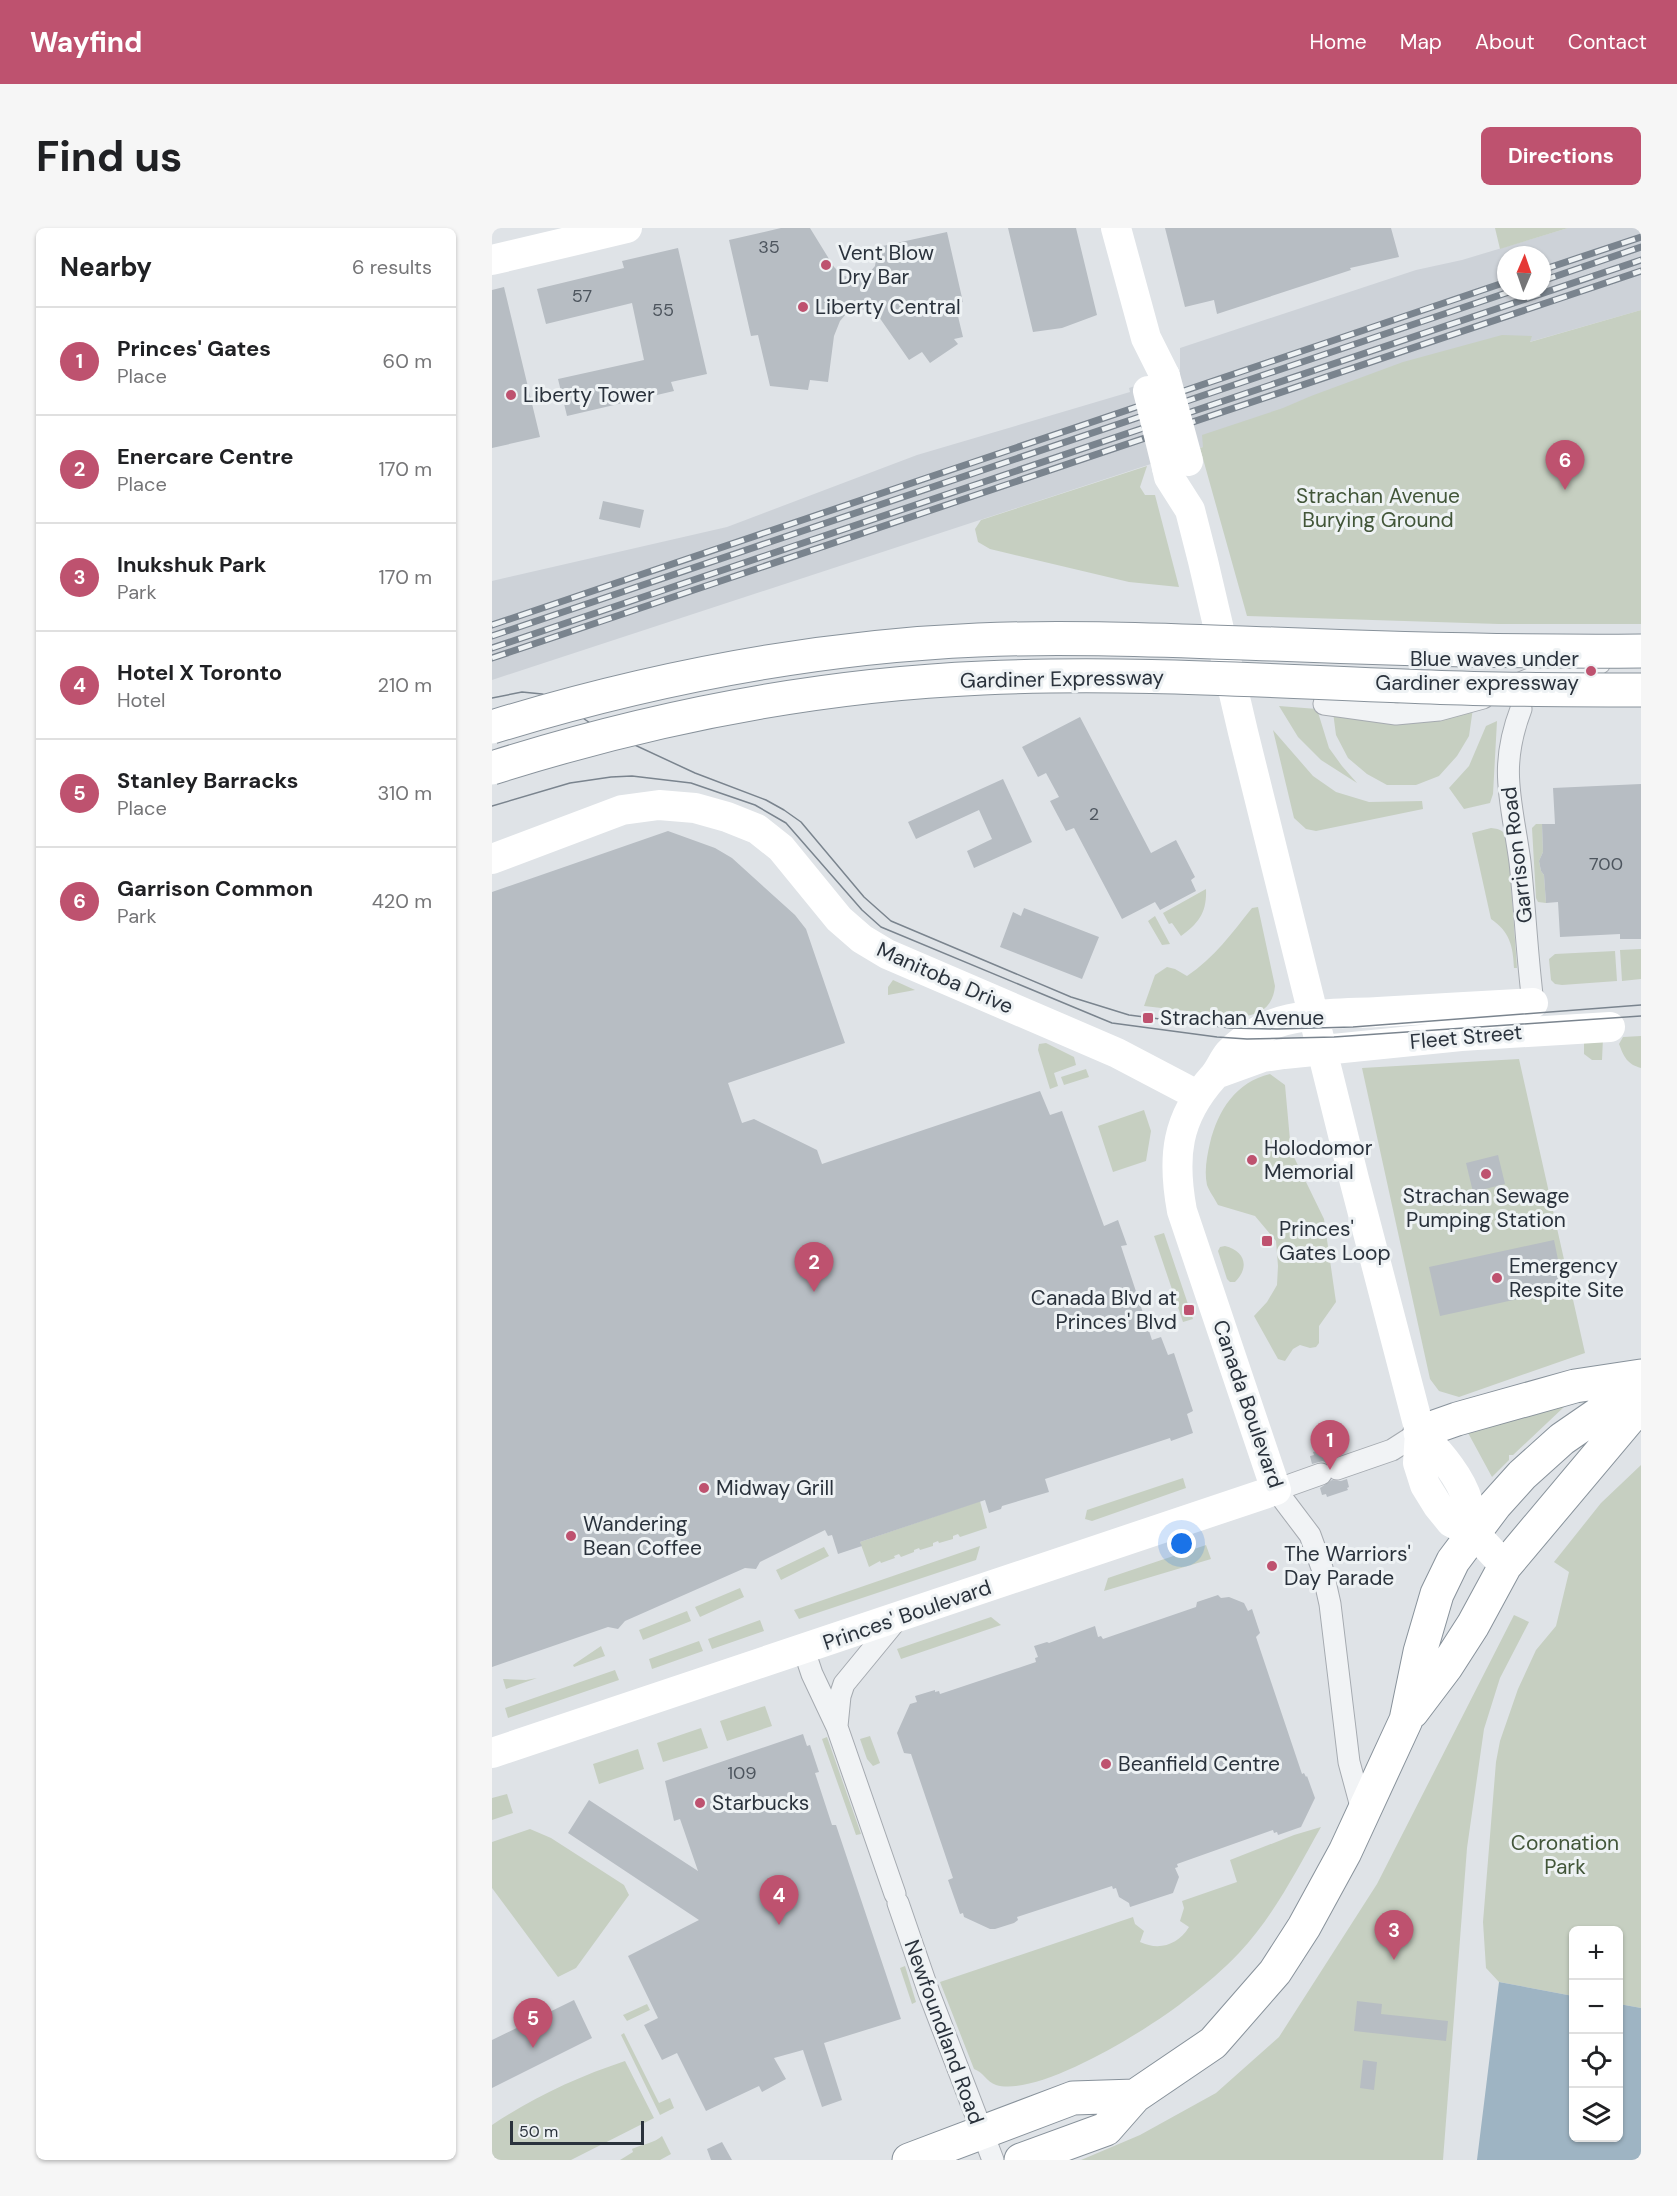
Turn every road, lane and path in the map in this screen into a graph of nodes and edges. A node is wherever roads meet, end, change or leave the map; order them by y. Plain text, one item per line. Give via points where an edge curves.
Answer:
1 (627, 228) edge
2 (1116, 228) edge
3 (492, 260) edge
4 (1641, 651) edge
5 (1641, 662) edge
6 (1641, 690) edge
7 (1324, 704) dead end
8 (1521, 709) dead end
9 (492, 728) edge
10 (492, 768) edge
11 (492, 859) edge
12 (1533, 1003) joint
13 (1315, 1016) junction
14 (1610, 1027) dead end
15 (1323, 1051) junction
16 (1207, 1085) junction
17 (1641, 1376) edge
18 (1641, 1392) edge
19 (1641, 1404) edge
20 (1420, 1432) junction
21 (1276, 1490) junction
22 (1475, 1534) junction
23 (1505, 1566) junction
24 (899, 1617) junction
25 (804, 1650) junction
26 (1406, 1720) junction
27 (837, 1727) junction
28 (492, 1753) edge
29 (1363, 1814) junction
30 (1135, 2096) junction
31 (987, 2146) edge
32 (909, 2160) edge
33 (1021, 2160) edge

1 - 3 street
2 - 13 street, bridge via 1177,464 1191,476 1190,510
4 - 9 highway, Gardiner Expressway, bridge via 1526,652 1095,638 940,642 688,676 611,693
5 - 7 street via 1590,663 1538,676 1492,696 1439,710 1396,714
6 - 10 highway, Gardiner Expressway, bridge via 1096,675 981,678 899,684 728,708 568,744
8 - 12 street, Garrison Road via 1514,728 1507,779 1520,862
11 - 16 street, Manitoba Drive via 622,810 659,805 695,808 727,817 757,829 781,848 839,919 887,954 1117,1053
12 - 13 street, Fleet Street
13 - 15 street
13 - 16 street via 1284,1020 1260,1030 1229,1053
14 - 15 street, Fleet Street via 1461,1036
15 - 16 street via 1263,1058
15 - 20 street
16 - 21 street, Canada Boulevard via 1184,1123 1176,1162 1177,1183 1182,1211
17 - 20 highway via 1575,1386
18 - 22 highway via 1607,1408 1562,1439 1522,1475
19 - 23 highway
20 - 21 street, Princes' Boulevard via 1394,1449
20 - 22 street via 1461,1485
21 - 24 street, Princes' Boulevard
21 - 29 street, Canada Boulevard via 1310,1535 1322,1568 1349,1762
22 - 23 street
22 - 26 highway via 1453,1561 1437,1594
23 - 26 highway via 1451,1659
24 - 25 street, Princes' Boulevard
24 - 27 street, Newfoundland Road via 844,1684
25 - 27 street, Newfoundland Road
25 - 28 street, Princes' Boulevard
26 - 29 highway
27 - 31 street, Newfoundland Road
29 - 30 highway via 1318,1901 1275,1972 1212,2043
30 - 31 highway via 1073,2098
30 - 33 highway via 1106,2129
31 - 32 highway

